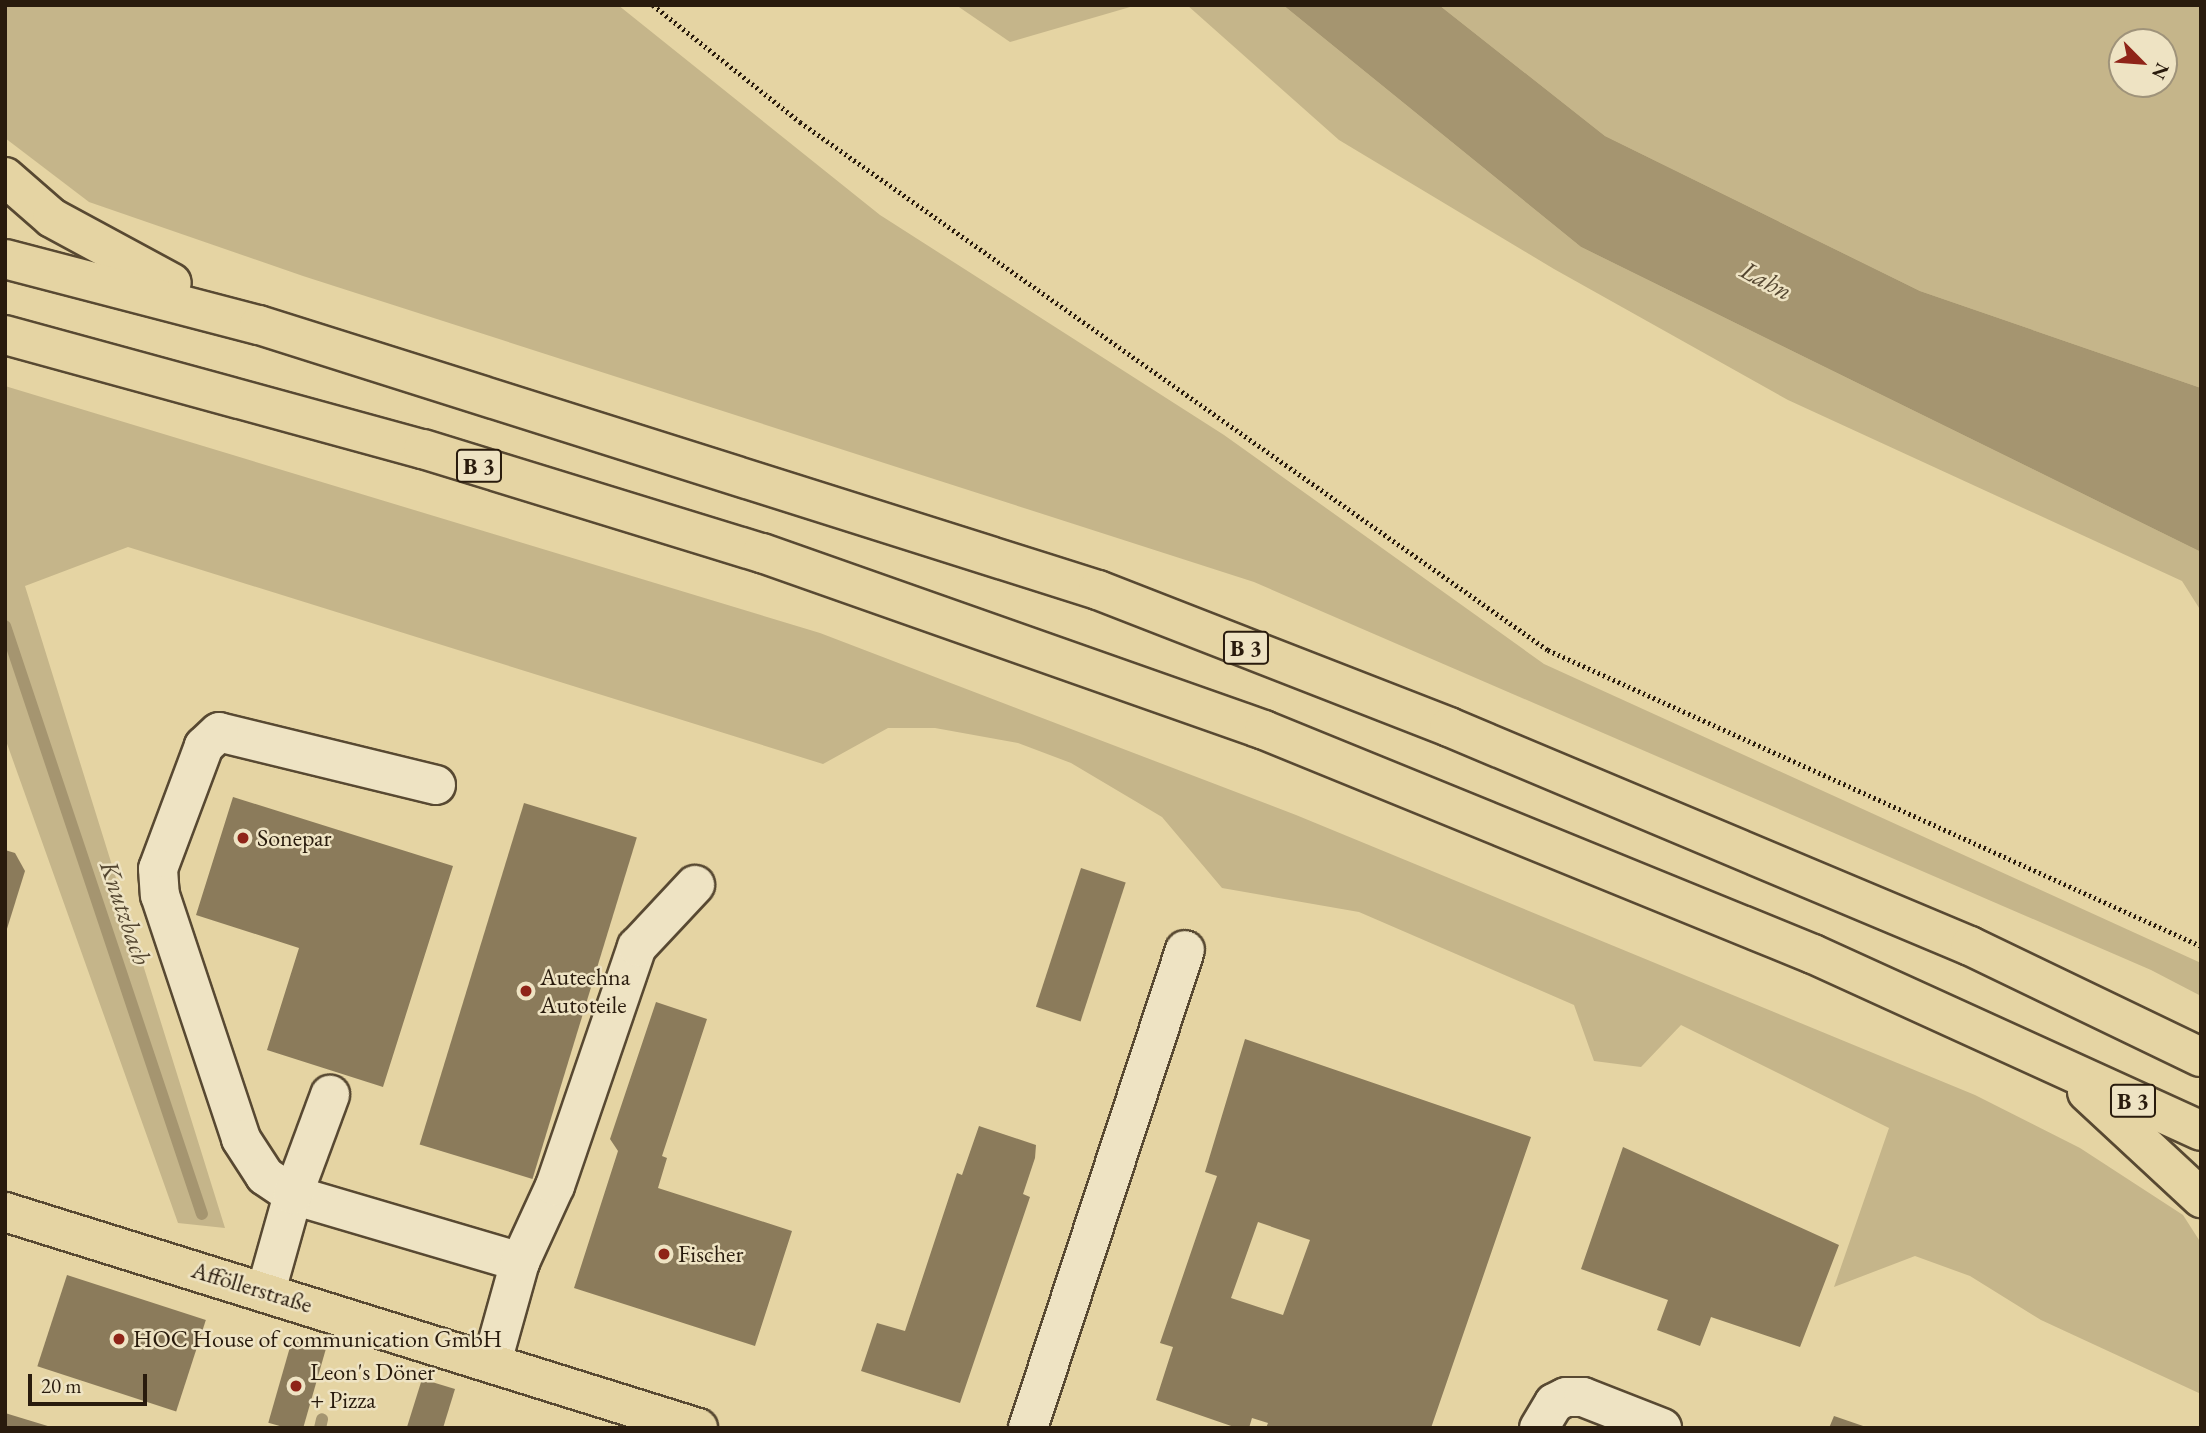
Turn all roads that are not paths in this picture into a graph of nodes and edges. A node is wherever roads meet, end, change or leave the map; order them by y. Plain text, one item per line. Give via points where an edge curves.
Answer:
1 (5, 177) edge
2 (5, 259) edge
3 (259, 324) junction
4 (5, 335) edge
5 (436, 785) dead end
6 (695, 885) dead end
7 (1185, 950) dead end
8 (2201, 1056) edge
9 (2064, 1072) junction
10 (330, 1095) dead end
11 (2201, 1131) edge
12 (293, 1195) junction
13 (2201, 1198) edge
14 (5, 1212) edge
15 (520, 1262) junction
16 (266, 1291) junction
17 (492, 1362) junction
18 (698, 1428) edge
19 (1028, 1428) edge
20 (1539, 1428) edge
21 (1662, 1428) edge

1 - 3 main road via 52,218 128,263
2 - 3 main road, B 3
3 - 8 main road, B 3 via 1098,590 1449,727 1970,946
4 - 9 main road, B 3 via 423,449 948,615 1264,730 1550,843 1813,954
5 - 12 lane via 219,732 204,747 158,869 160,895 241,1139 265,1176
6 - 15 lane via 637,947 555,1186
7 - 19 lane
9 - 11 main road, B 3
9 - 13 main road
10 - 12 lane
12 - 15 lane
12 - 16 lane
14 - 16 main road, Afföllerstraße
15 - 17 lane
16 - 17 main road, Afföllerstraße
17 - 18 main road, Afföllerstraße
20 - 21 lane via 1554,1403 1583,1397

